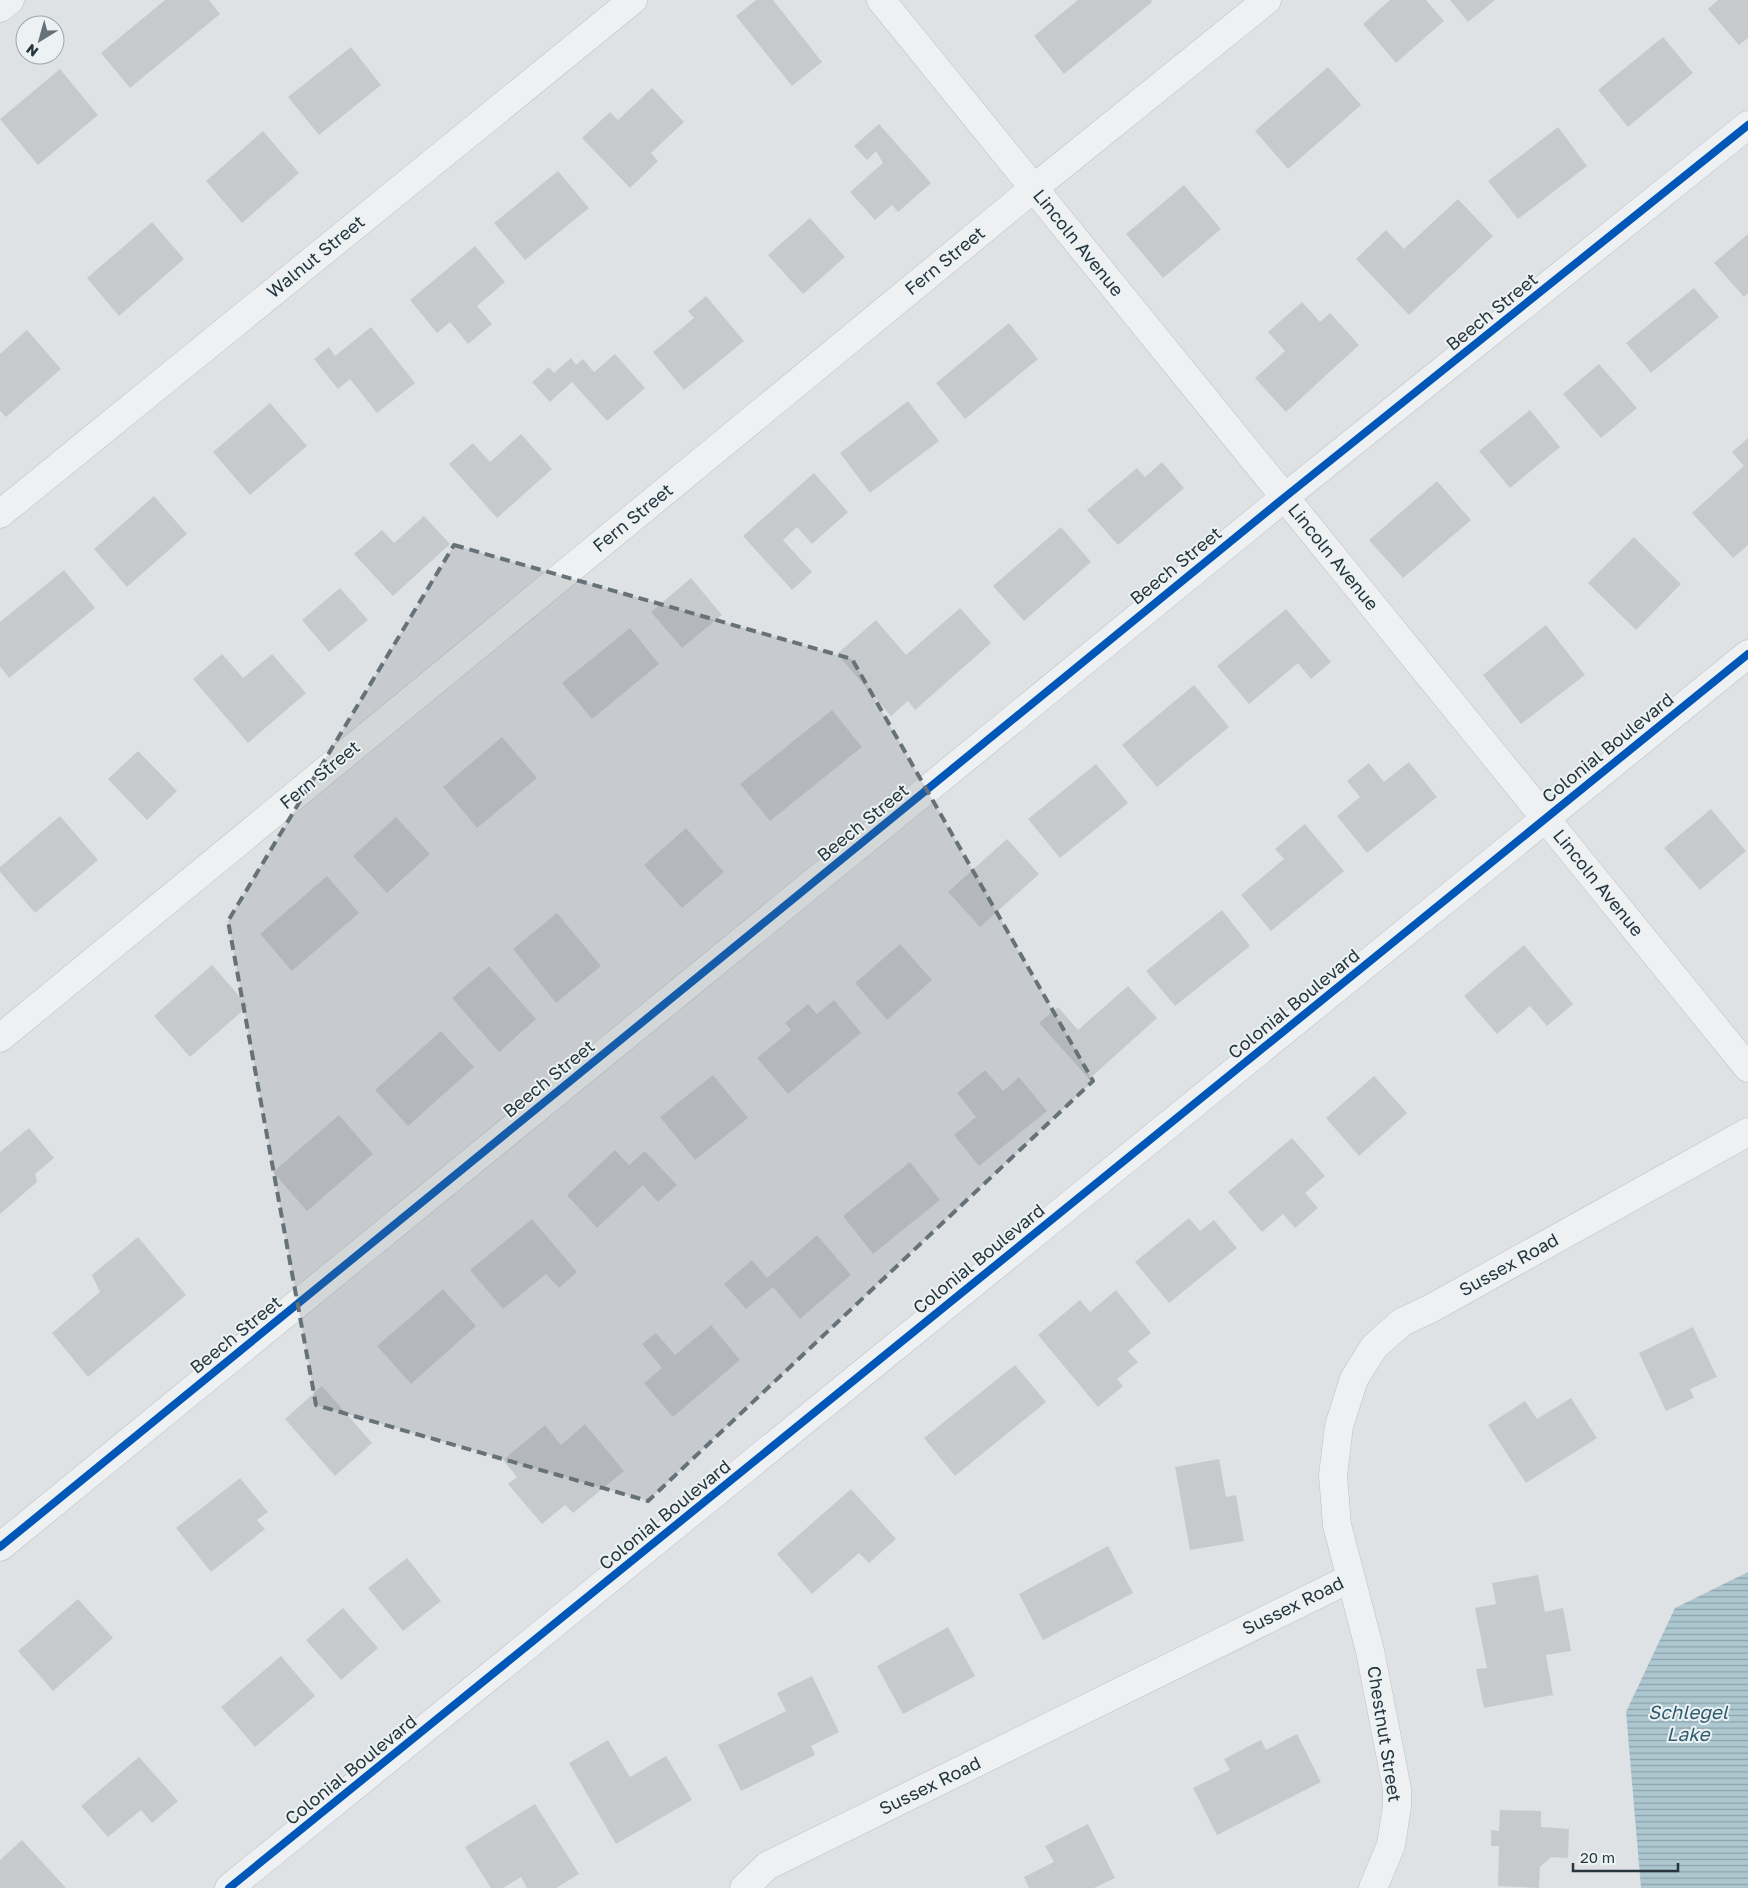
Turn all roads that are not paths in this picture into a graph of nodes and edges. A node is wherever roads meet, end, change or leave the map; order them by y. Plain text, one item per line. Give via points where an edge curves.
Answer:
1 (10, 0) edge
2 (633, 0) edge
3 (881, 0) edge
4 (1267, 0) edge
5 (0, 8) edge
6 (1748, 125) edge
7 (1034, 188) junction
8 (1285, 497) junction
9 (0, 514) edge
10 (1748, 654) edge
11 (1546, 818) junction
12 (0, 1038) edge
13 (1748, 1068) edge
14 (1748, 1132) edge
15 (0, 1548) edge
16 (1352, 1578) junction
17 (229, 1888) edge
18 (744, 1888) edge
19 (1373, 1888) edge

1 - 5 street
2 - 9 street, Walnut Street
3 - 7 street, Lincoln Avenue
4 - 7 street, Fern Street
6 - 8 street, Beech Street
7 - 8 street, Lincoln Avenue
7 - 12 street, Fern Street
8 - 11 street, Lincoln Avenue
8 - 15 street, Beech Street
10 - 11 street, Colonial Boulevard
11 - 13 street, Lincoln Avenue
11 - 17 street, Colonial Boulevard
14 - 16 street, Sussex Road via 1402,1322 1374,1347 1354,1379 1339,1426 1333,1475 1336,1525
16 - 18 street, Sussex Road via 767,1866
16 - 19 street, Chestnut Street via 1397,1789 1391,1845

